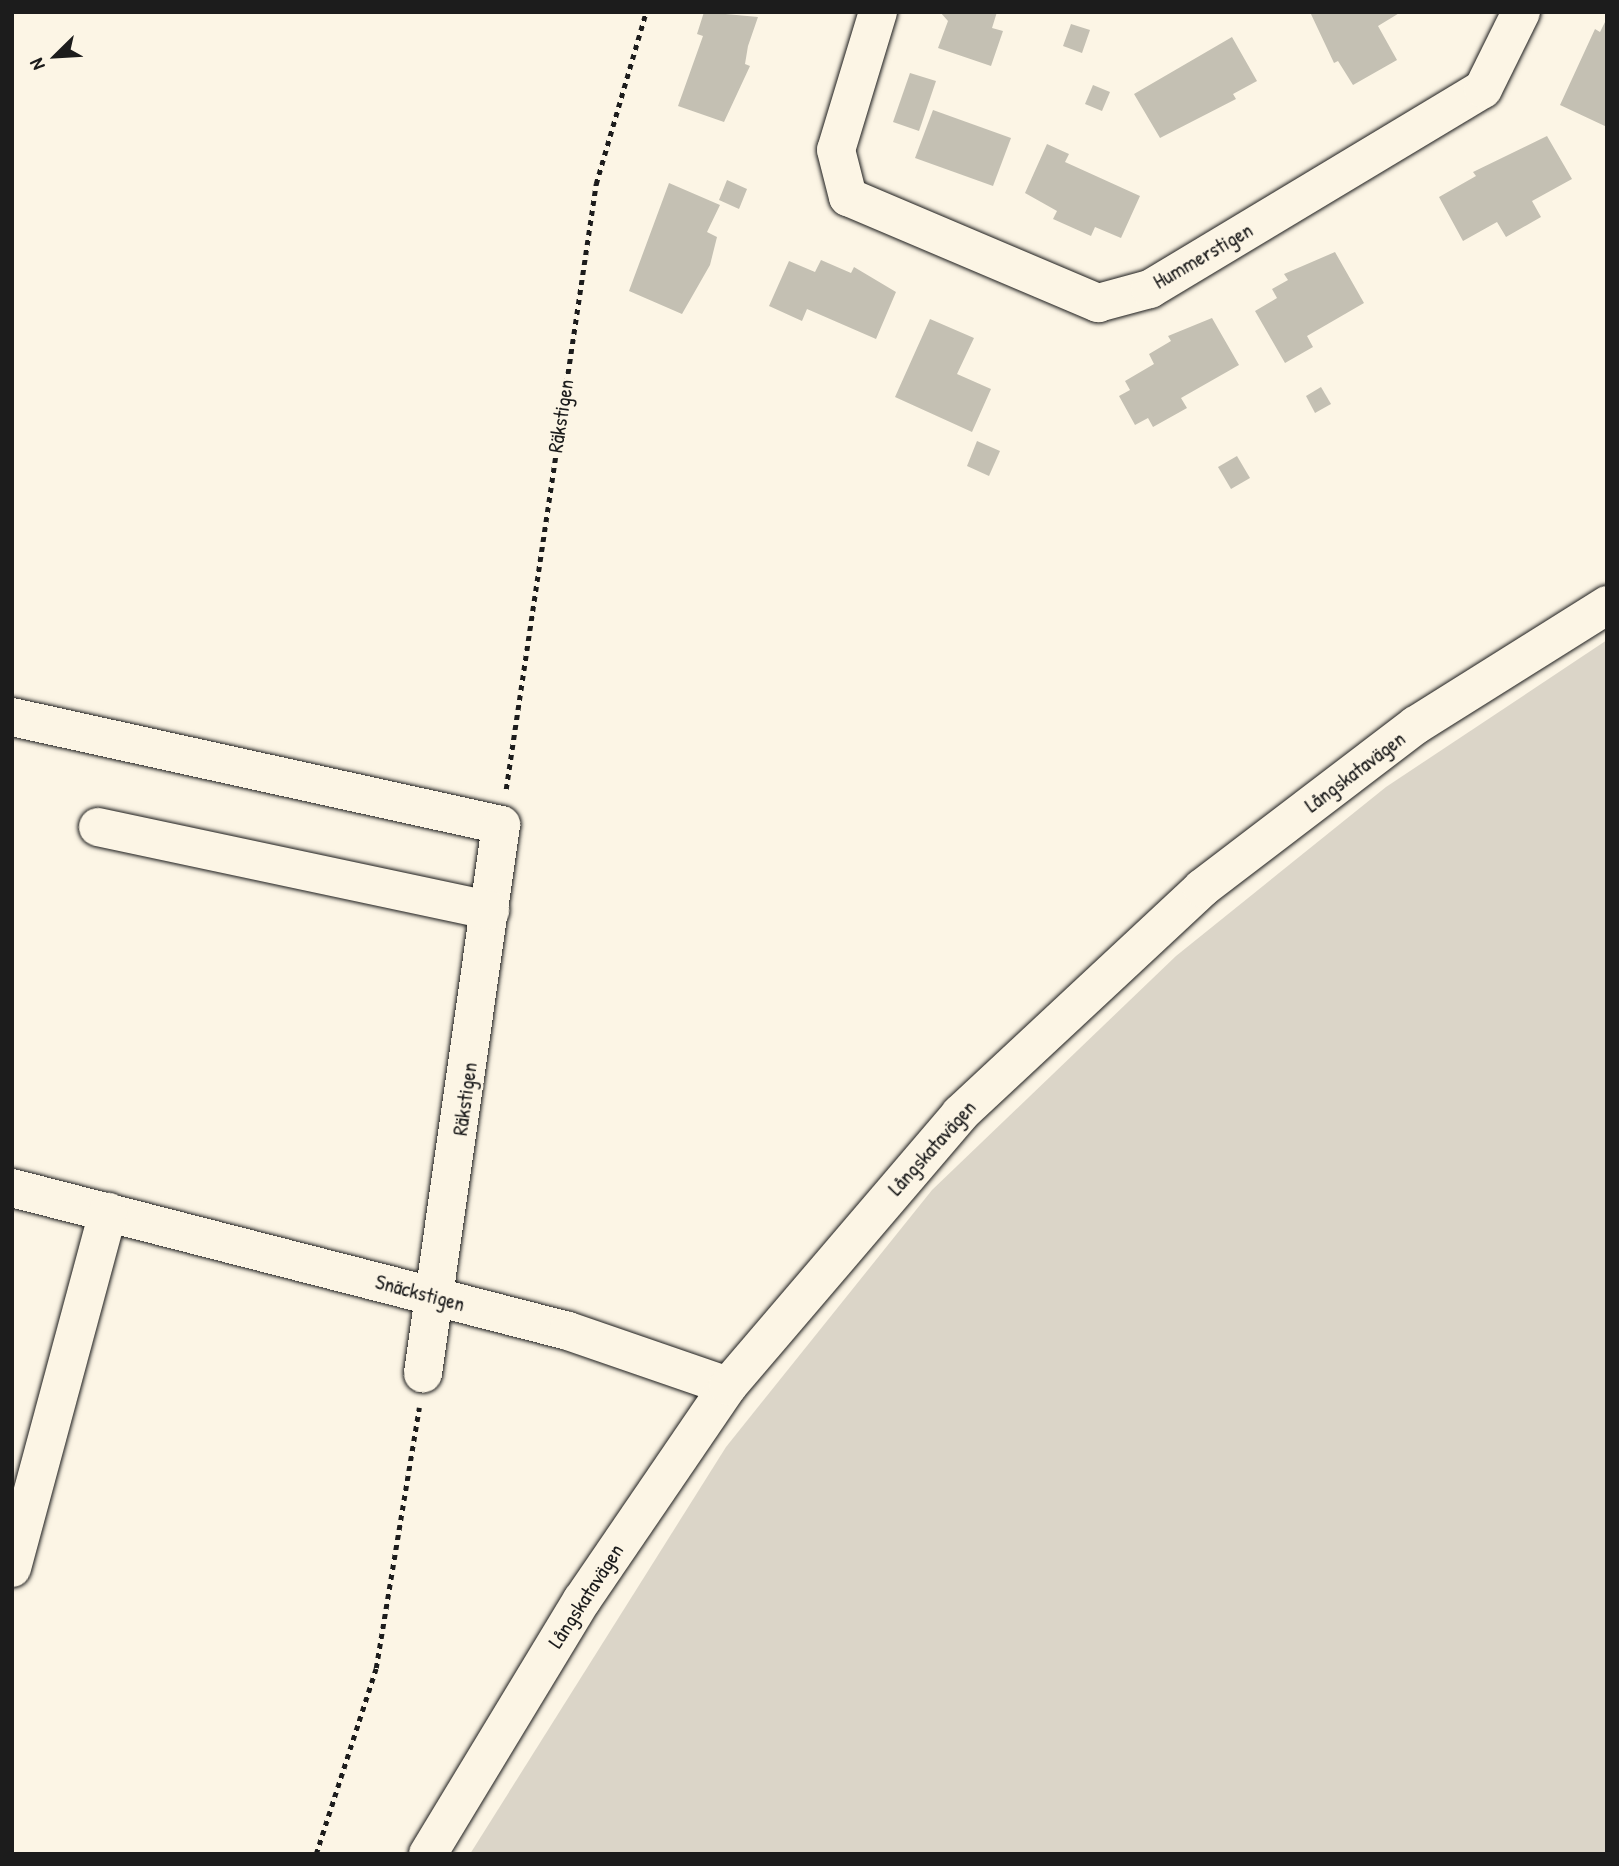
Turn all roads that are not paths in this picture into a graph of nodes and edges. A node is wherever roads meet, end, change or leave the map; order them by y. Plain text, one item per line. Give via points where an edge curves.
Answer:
1 (878, 12) edge
2 (1521, 12) edge
3 (1607, 605) edge
4 (12, 717) edge
5 (98, 827) dead end
6 (490, 910) junction
7 (12, 1188) edge
8 (108, 1212) junction
9 (436, 1297) junction
10 (423, 1373) road end
11 (728, 1387) junction
12 (12, 1568) edge
13 (428, 1854) edge

1 - 2 street, Hummerstigen via 836,150 848,197 1098,303 1150,289 1483,89
3 - 11 street, Långskatavägen via 1416,725 1202,888 960,1114
4 - 6 street, Räkstigen via 501,825
5 - 6 street
6 - 9 street, Räkstigen
7 - 8 street, Snäckstigen
8 - 9 street, Snäckstigen
8 - 12 street
9 - 10 street, Räkstigen
9 - 11 street, Snäckstigen via 568,1331
11 - 13 street, Långskatavägen via 582,1600

